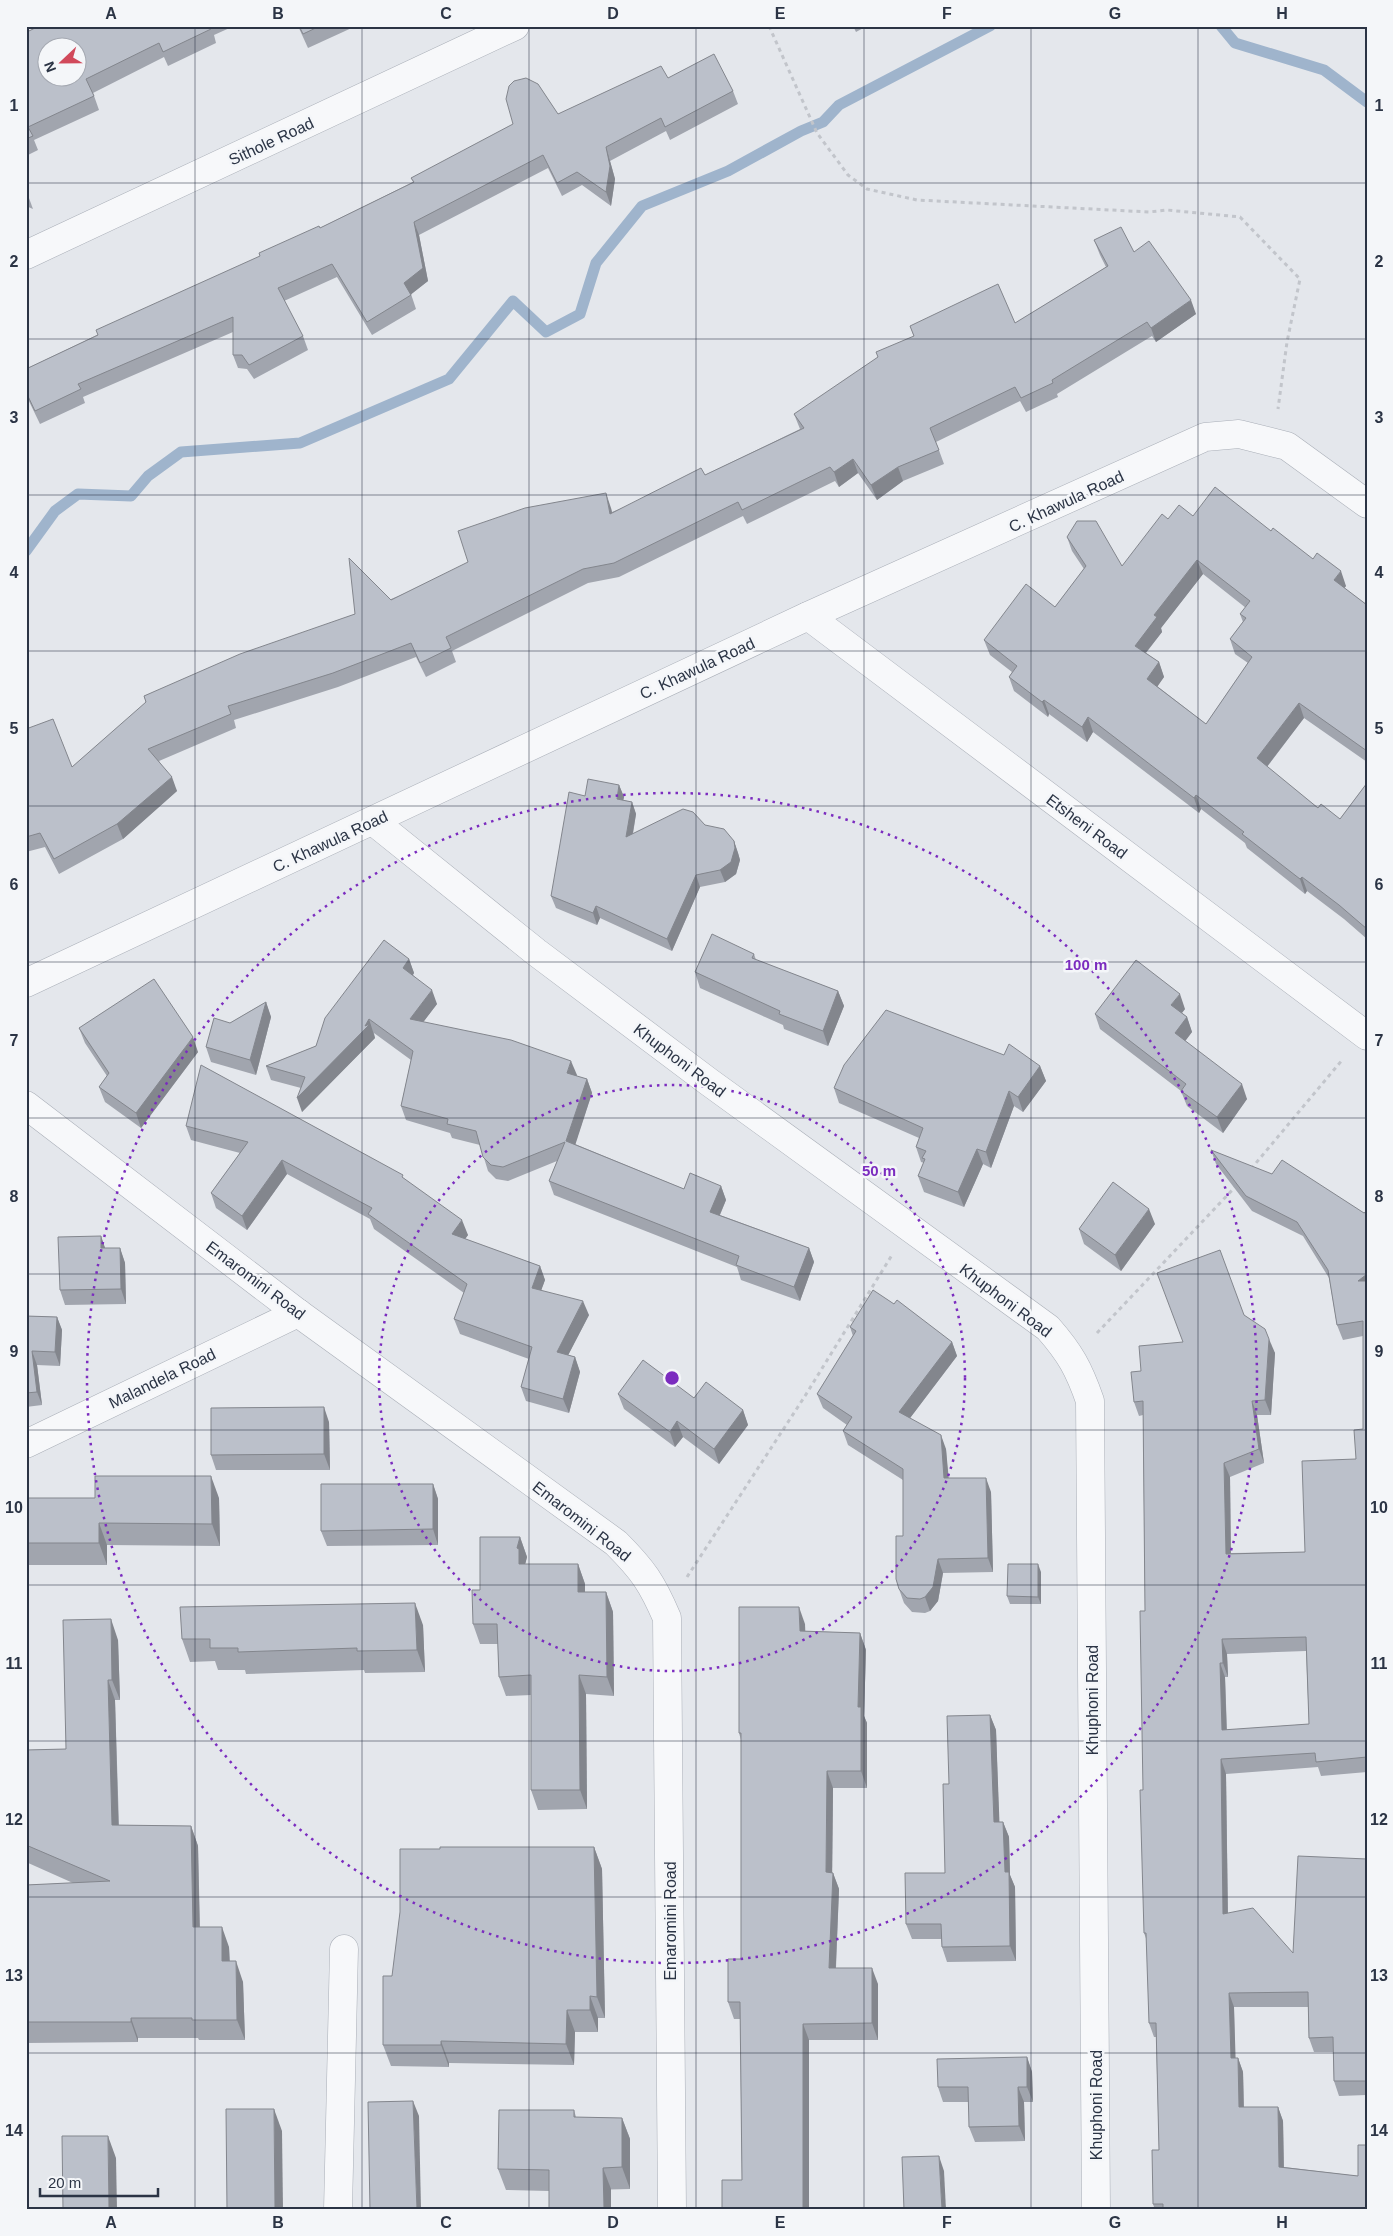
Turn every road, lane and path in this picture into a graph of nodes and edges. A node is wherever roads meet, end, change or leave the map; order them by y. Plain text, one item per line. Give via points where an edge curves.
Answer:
1 (515, 26) edge
2 (769, 26) edge
3 (26, 255) edge
4 (1278, 410) dead end
5 (1367, 504) edge
6 (808, 616) junction
7 (373, 821) junction
8 (26, 983) edge
9 (1364, 1035) edge
10 (26, 1105) edge
11 (1246, 1174) edge
12 (1240, 1182) edge
13 (909, 1227) junction
14 (298, 1313) junction
15 (1072, 1359) junction
16 (26, 1444) edge
17 (686, 1578) dead end
18 (344, 1949) dead end
19 (338, 2210) edge
20 (672, 2210) edge
21 (1096, 2210) edge

1 - 3 street, Sithole Road
2 - 4 path via 818,133 848,175 867,189 917,200 1149,212 1167,210 1240,217 1300,278
5 - 6 street, C. Khawula Road via 1287,446 1239,434 1205,437
6 - 7 street, C. Khawula Road
6 - 9 street, Etsheni Road
7 - 8 street, C. Khawula Road
7 - 13 street, Khuphoni Road via 536,952
9 - 11 path
10 - 14 street, Emaromini Road
12 - 15 path
13 - 15 street, Khuphoni Road via 1048,1328
13 - 17 path via 805,1396
14 - 16 street, Malandela Road
14 - 20 street, Emaromini Road via 616,1543 655,1588 667,1618
15 - 21 street, Khuphoni Road via 1090,1401
18 - 19 street

